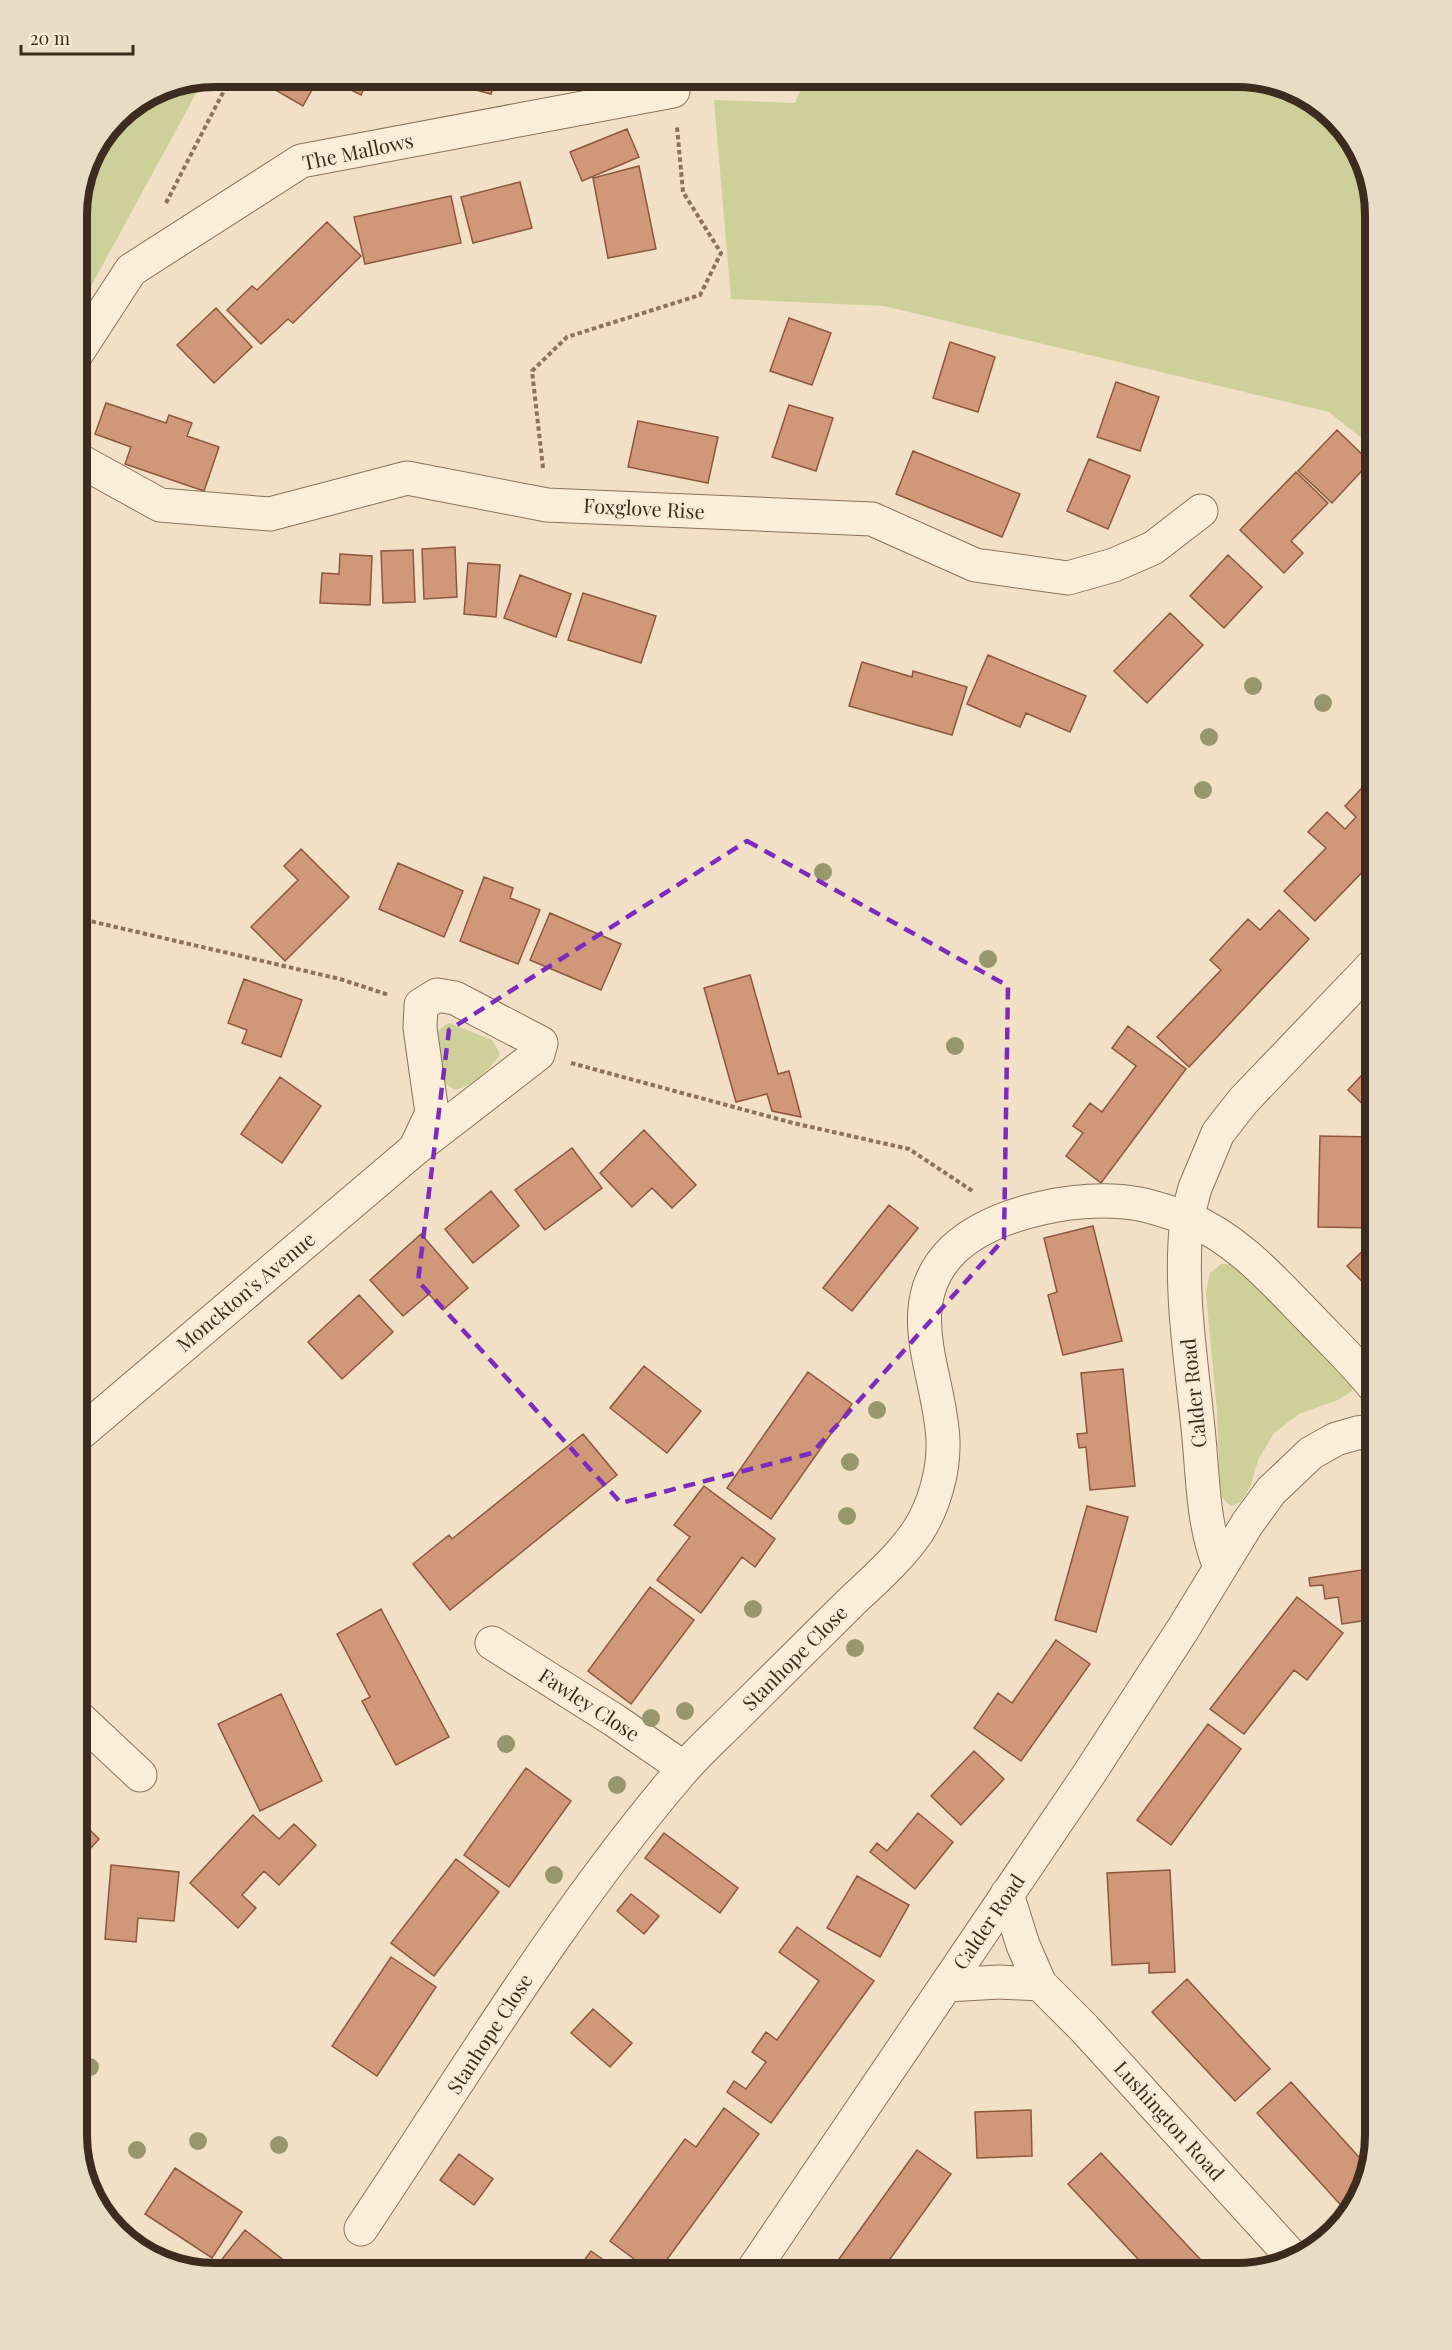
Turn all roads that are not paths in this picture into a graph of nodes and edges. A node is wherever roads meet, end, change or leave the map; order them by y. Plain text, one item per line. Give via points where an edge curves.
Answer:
1 (673, 91) road end
2 (87, 338) edge
3 (87, 465) edge
4 (1201, 511) dead end
5 (1365, 974) edge
6 (415, 1149) junction
7 (1187, 1218) junction
8 (1365, 1376) edge
9 (87, 1428) edge
10 (1365, 1432) edge
11 (1220, 1567) junction
12 (492, 1643) dead end
13 (87, 1726) edge
14 (684, 1768) junction
15 (140, 1775) dead end
16 (1007, 1894) junction
17 (1040, 1984) junction
18 (947, 1985) junction
19 (361, 2229) dead end
20 (1288, 2252) edge
21 (757, 2263) edge

1 - 2 street, The Mallows via 301,161 131,270
3 - 4 street, Foxglove Rise via 160,505 270,514 407,478 547,505 872,519 975,565 1068,578 1114,565 1153,548
5 - 7 street, Calder Road via 1243,1101 1218,1133 1200,1172
6 - 6 street, Monckton's Avenue via 538,1054 541,1043 455,998 438,994 421,1005 420,1028 432,1113
6 - 9 street, Monckton's Avenue
7 - 8 street via 1235,1245
7 - 11 street, Calder Road via 1185,1316 1205,1504 1211,1547
7 - 14 street, Stanhope Close via 1141,1204 1091,1200 1012,1217 957,1247 933,1276 923,1326 943,1445 941,1472 926,1517 880,1574
10 - 11 street, Calder Road via 1336,1439 1289,1472 1271,1491
11 - 16 street, Calder Road via 1184,1629
12 - 14 street, Fawley Close
13 - 15 street
14 - 19 street, Stanhope Close via 582,1898
16 - 17 street, Lushington Road
16 - 18 street, Calder Road
17 - 18 street
17 - 20 street, Lushington Road
18 - 21 street, Calder Road

